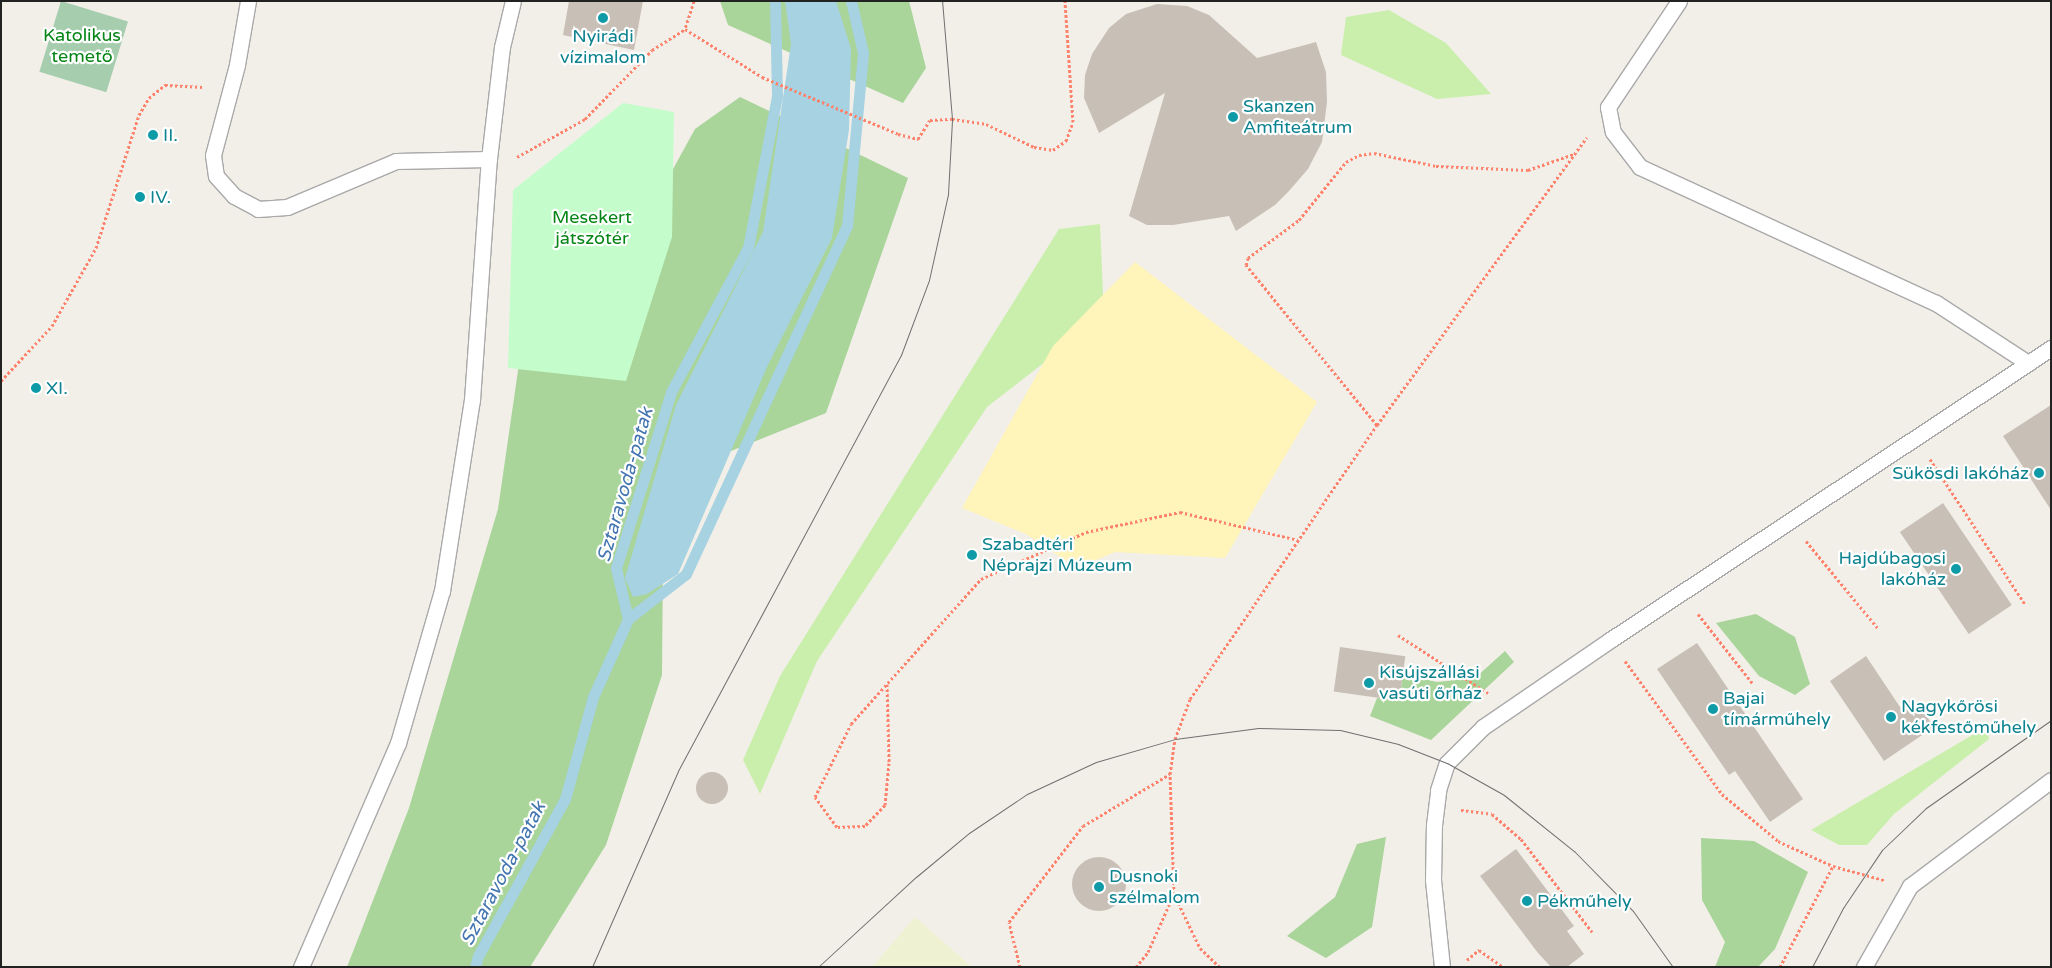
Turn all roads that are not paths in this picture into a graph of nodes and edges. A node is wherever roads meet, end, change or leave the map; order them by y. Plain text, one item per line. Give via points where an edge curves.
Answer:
1 (248, 1) edge
2 (513, 1) edge
3 (1680, 1) edge
4 (489, 159) junction
5 (2051, 348) edge
6 (2028, 363) junction
7 (2051, 780) edge
8 (301, 967) edge
9 (1442, 967) edge
10 (1864, 967) edge

1 - 4 lane via 237,65 213,155 216,176 234,196 258,209 287,206 396,161
2 - 4 lane via 502,47
3 - 6 lane via 1608,107 1614,132 1624,149 1647,170 1936,303
4 - 8 lane via 472,400 442,591 398,743
5 - 6 lane
6 - 9 lane via 1914,436 1511,708 1483,728 1448,763 1435,812 1433,880
7 - 10 lane via 1910,886

